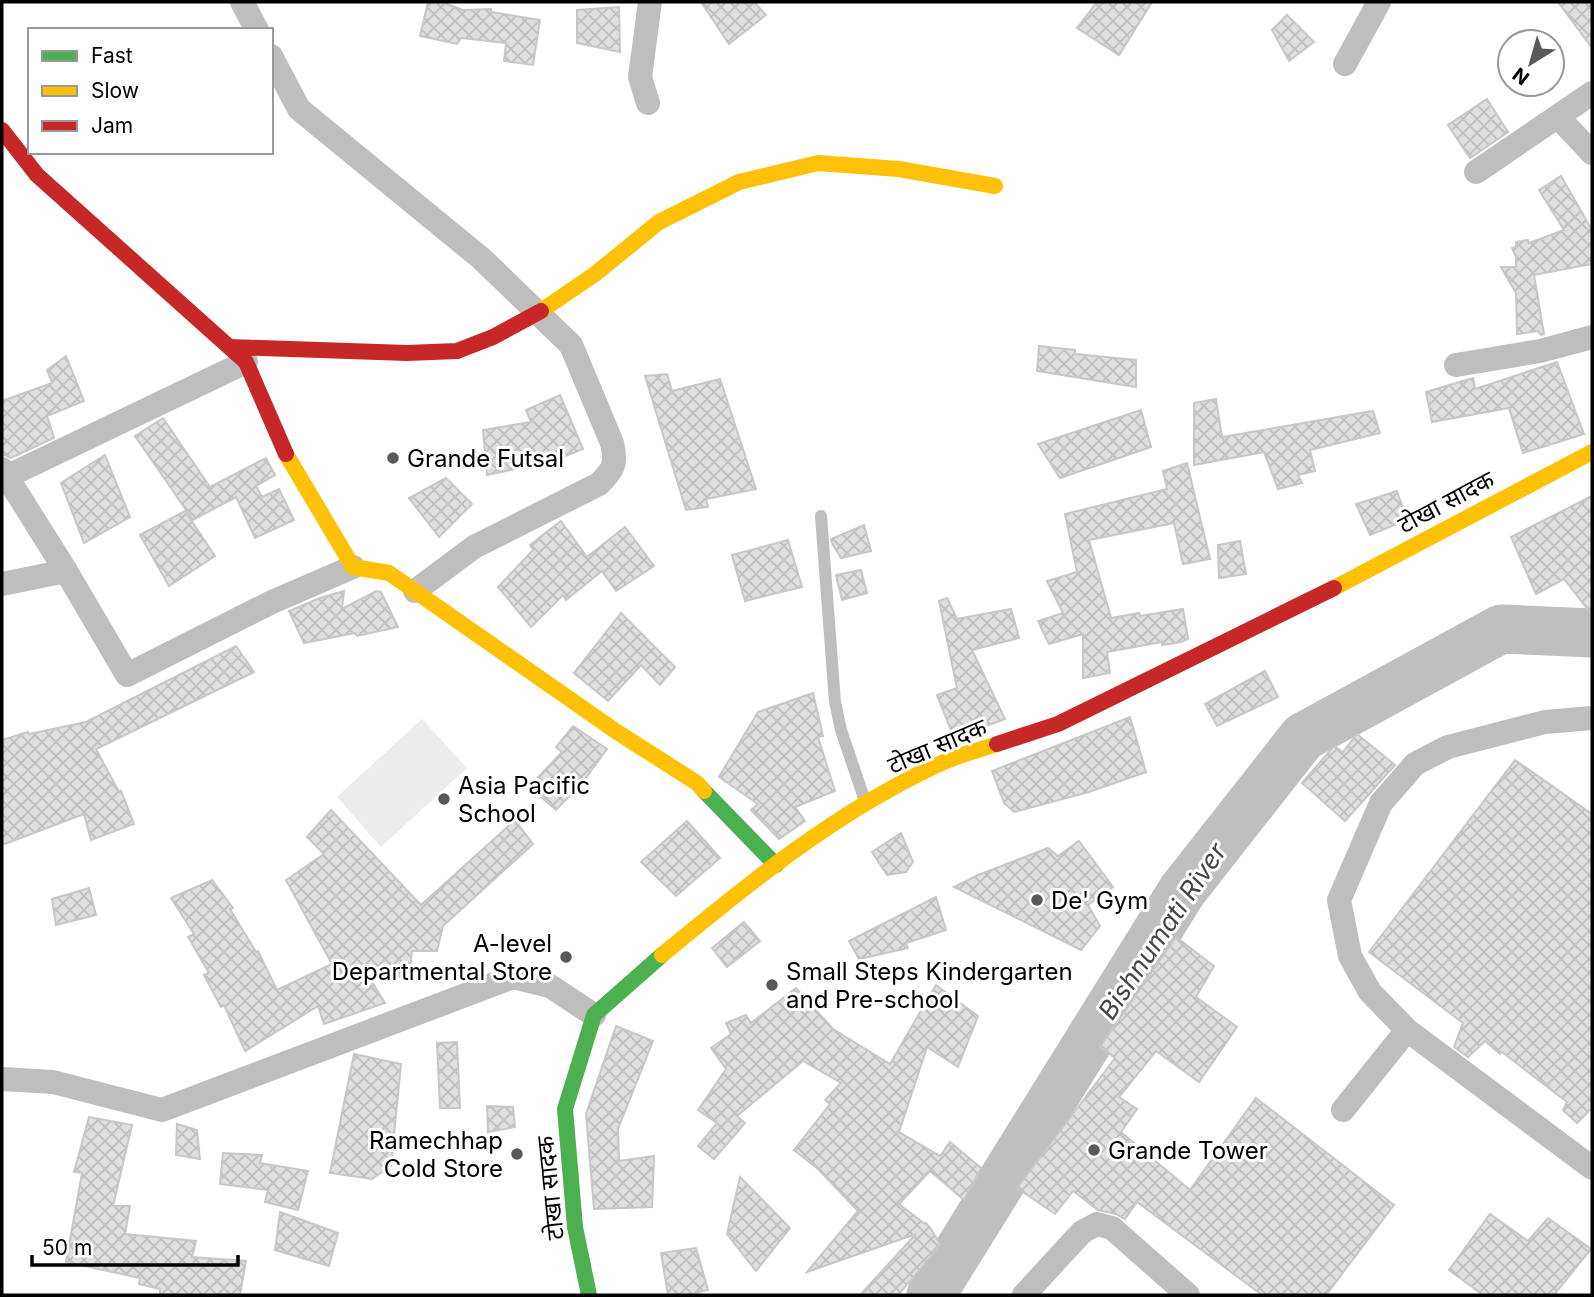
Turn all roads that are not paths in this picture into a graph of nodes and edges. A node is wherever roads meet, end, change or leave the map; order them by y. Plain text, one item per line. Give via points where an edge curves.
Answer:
1 (242, 2) edge
2 (650, 2) edge
3 (1379, 2) edge
4 (256, 28) edge
5 (273, 60) edge
6 (1345, 64) dead end
7 (1592, 93) edge
8 (648, 103) dead end
9 (1558, 117) junction
10 (2, 130) edge
11 (1592, 153) edge
12 (1476, 172) dead end
13 (995, 186) dead end
14 (538, 313) junction
15 (1592, 337) edge
16 (238, 354) junction
17 (1456, 365) dead end
18 (1592, 452) edge
19 (3, 473) edge
20 (821, 516) dead end
21 (353, 567) junction
22 (66, 571) junction
23 (2, 584) edge
24 (415, 591) junction
25 (1592, 718) edge
26 (866, 804) junction
27 (776, 865) junction
28 (594, 1015) junction
29 (1407, 1030) junction
30 (2, 1079) edge
31 (1343, 1110) dead end
32 (1592, 1168) edge
33 (589, 1295) edge
34 (1024, 1295) edge
35 (1188, 1295) edge

1 - 4 street
2 - 8 street via 640,77
3 - 6 street
5 - 14 street via 299,109 482,259
7 - 9 street
9 - 11 street
9 - 12 street
10 - 16 street via 37,174
13 - 14 street via 899,169 818,163 739,182 659,222
14 - 16 street via 457,351
14 - 24 street via 571,345 612,443 613,471 599,484 474,547
15 - 17 street
16 - 19 street
16 - 21 street via 290,461
18 - 26 street, टोखा सादक via 1166,672 1058,724 947,761
19 - 22 street
20 - 26 lane via 835,702
21 - 22 street via 272,601 127,675
21 - 24 street via 389,573
22 - 23 street
24 - 27 street via 697,783
25 - 29 street via 1545,722 1448,747 1415,764 1381,803 1339,900 1350,956 1370,992
26 - 27 street, टोखा सादक
27 - 28 street, टोखा सादक
28 - 30 street via 550,986 513,977 162,1110 54,1082
28 - 33 street, टोखा सादक via 565,1109 575,1227
29 - 31 street
29 - 32 street
34 - 35 street via 1082,1232 1097,1224 1112,1228

